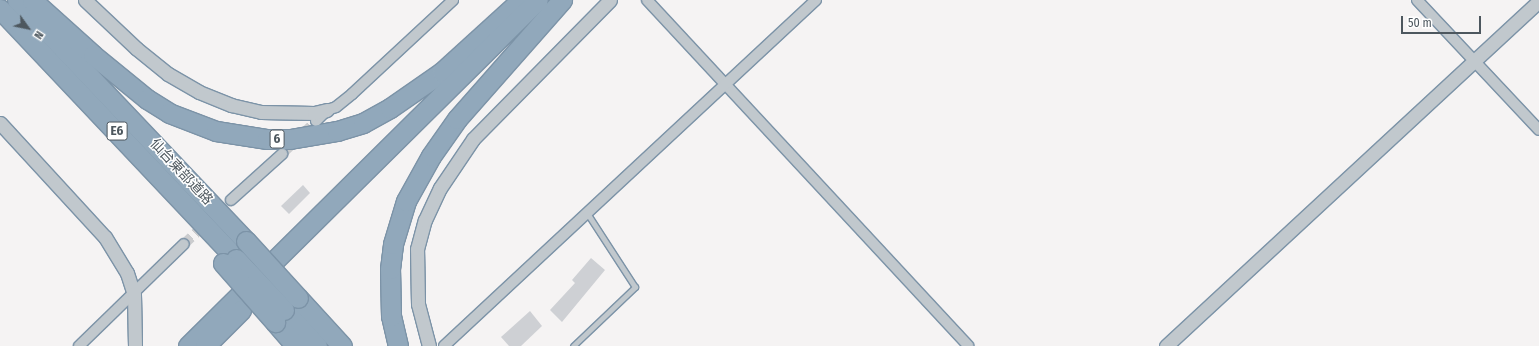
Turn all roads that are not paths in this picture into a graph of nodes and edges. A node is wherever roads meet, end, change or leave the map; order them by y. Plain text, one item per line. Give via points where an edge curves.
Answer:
1 (17, 0) edge
2 (32, 0) edge
3 (85, 0) edge
4 (453, 0) edge
5 (521, 0) edge
6 (538, 0) edge
7 (552, 0) edge
8 (562, 0) edge
9 (610, 0) edge
10 (647, 0) edge
11 (816, 0) edge
12 (1417, 0) edge
13 (1539, 1) edge
14 (0, 9) edge
15 (1474, 62) junction
16 (726, 84) junction
17 (327, 110) junction
18 (316, 121) tunnel mouth
19 (0, 123) edge
20 (1539, 130) edge
21 (282, 154) tunnel mouth
22 (231, 200) tunnel mouth
23 (588, 213) junction
24 (184, 244) tunnel mouth
25 (134, 294) junction
26 (279, 316) junction
27 (79, 346) edge
28 (135, 346) edge
29 (188, 346) edge
30 (205, 346) edge
31 (296, 346) edge
32 (317, 346) edge
33 (342, 346) edge
34 (398, 346) edge
35 (429, 346) edge
36 (444, 346) edge
37 (573, 346) edge
38 (968, 346) edge
39 (1166, 346) edge

1 - 33 highway, 仙台東部道路 / E6, bridge
2 - 5 highway, 6 via 109,69 169,113 216,131 267,139 290,139 337,131 363,123 390,108 442,72
3 - 17 street via 137,49 168,74 199,92 231,105 261,112 314,113
4 - 17 street via 352,94 336,107
6 - 29 highway
7 - 30 highway
8 - 34 highway via 457,119 431,156 406,201 393,244 390,269 391,316
9 - 35 street via 473,139 440,188 425,220 417,249 418,304
10 - 16 street
11 - 16 street
12 - 15 street
13 - 15 street
14 - 26 highway, 仙台東部道路 / E6, bridge via 100,113
15 - 20 street
15 - 39 street
16 - 23 street
16 - 38 street
17 - 18 street
19 - 25 street via 105,237 127,273
21 - 22 street
23 - 36 street
23 - 37 lane via 635,287
24 - 25 street
25 - 27 street
25 - 28 street
26 - 31 highway
26 - 32 highway, 仙台東部道路 / E6

